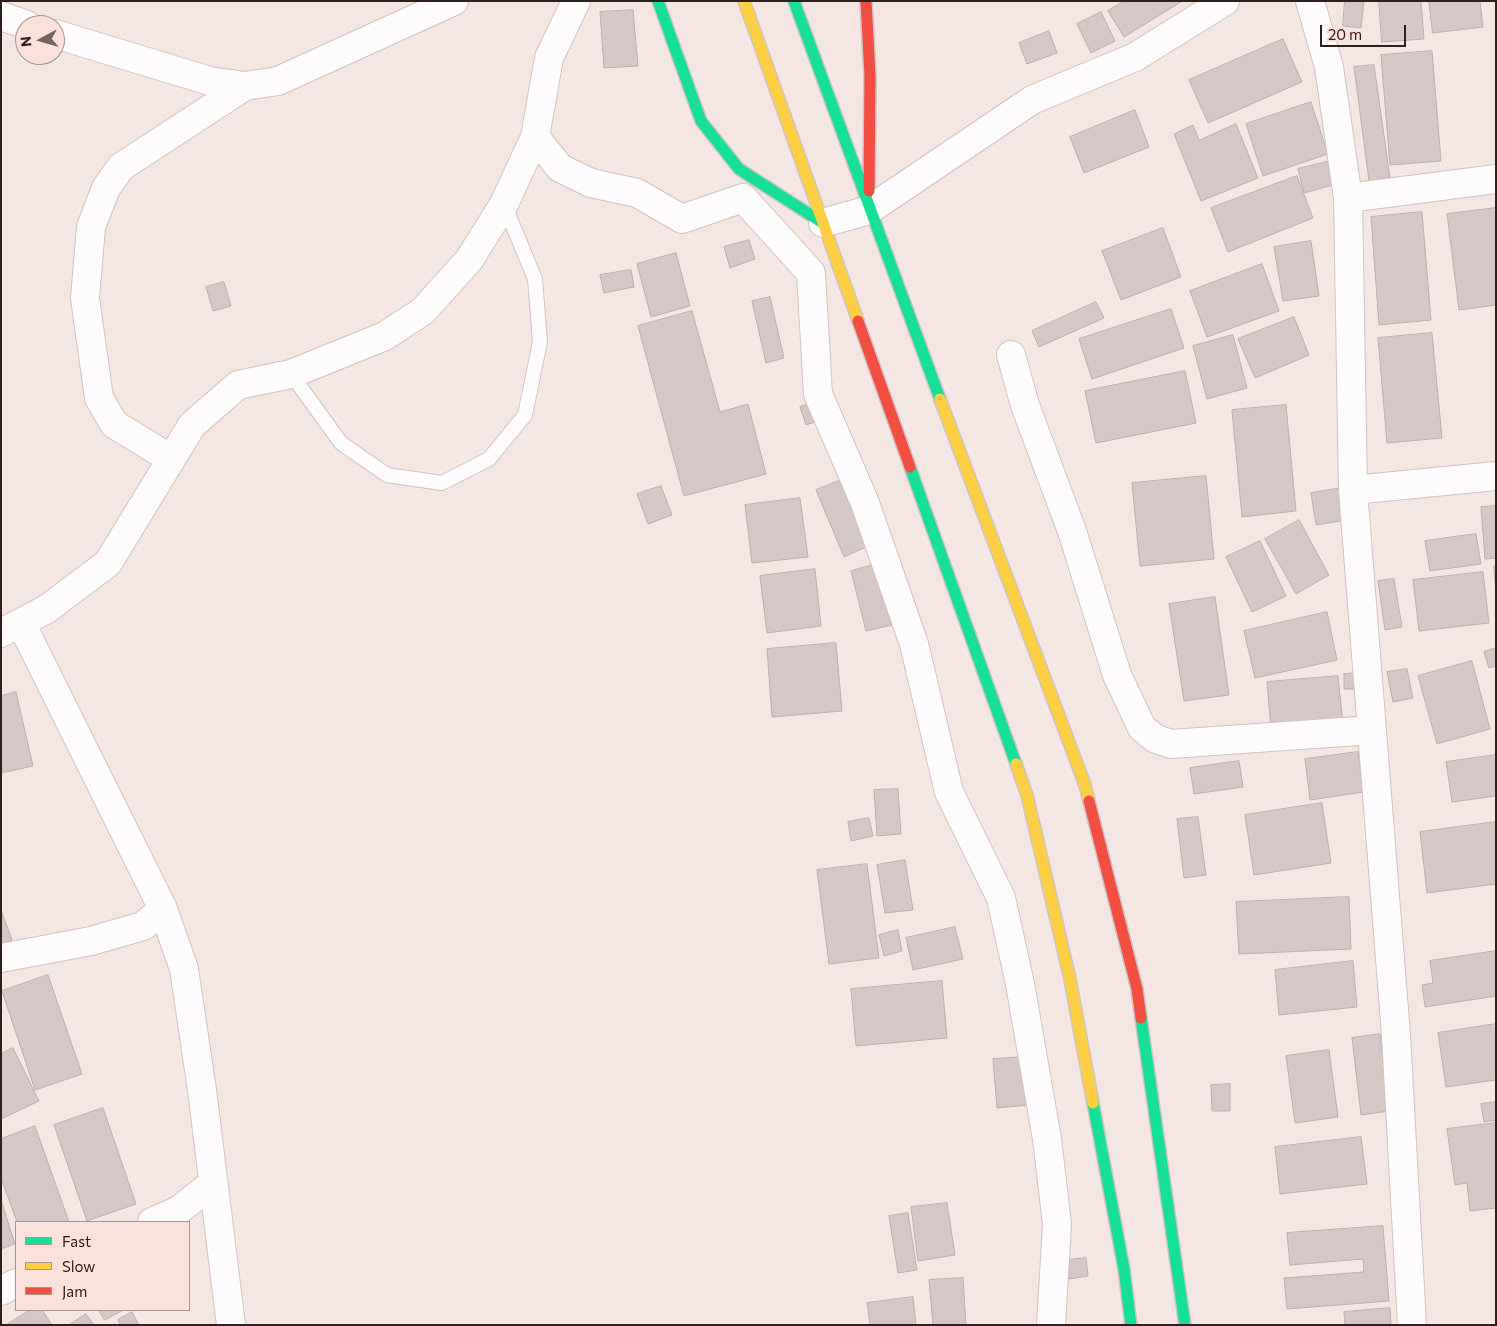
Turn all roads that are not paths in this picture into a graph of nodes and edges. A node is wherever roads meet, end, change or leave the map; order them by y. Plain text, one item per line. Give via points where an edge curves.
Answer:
1 (454, 1) edge
2 (576, 1) edge
3 (658, 1) edge
4 (744, 1) edge
5 (794, 1) edge
6 (866, 1) edge
7 (1225, 1) edge
8 (1310, 1) edge
9 (1, 16) edge
10 (15, 21) edge
11 (65, 37) edge
12 (245, 86) junction
13 (535, 137) junction
14 (1496, 179) edge
15 (1348, 198) junction
16 (504, 204) junction
17 (869, 210) junction
18 (823, 223) junction
19 (1011, 355) dead end
20 (291, 374) junction
21 (171, 459) junction
22 (1496, 476) edge
23 (1354, 490) junction
24 (11, 628) edge
25 (1372, 730) junction
26 (163, 909) junction
27 (1, 958) edge
28 (214, 1183) junction
29 (154, 1221) edge
30 (15, 1284) edge
31 (1, 1291) edge
32 (231, 1325) edge
33 (1051, 1325) edge
34 (1131, 1325) edge
35 (1185, 1325) edge
36 (1412, 1325) edge

1 - 12 street via 278,81
2 - 13 street via 549,58
3 - 18 highway via 701,121 739,169
4 - 18 highway
5 - 17 highway
6 - 17 highway via 870,76
7 - 17 street via 1135,57 1032,100
8 - 15 street via 1329,67
9 - 10 street
11 - 12 street via 210,80
12 - 21 street via 121,167 106,188 92,227 85,298 99,398 114,424
13 - 16 street
13 - 33 street via 560,168 591,183 637,193 682,219 743,198 811,272 818,394 865,503 914,644 949,792 1001,898 1022,994 1053,1186 1057,1224
14 - 15 street
15 - 23 street
16 - 20 street via 470,260 423,311 385,336
16 - 20 lane via 535,279 540,342 525,415 489,459 442,483 387,475 341,443
17 - 18 street
17 - 35 highway via 1085,785 1137,989
18 - 34 highway via 1027,795 1070,979 1124,1268
19 - 25 street via 1073,534 1117,675 1142,728 1156,739 1171,744
20 - 21 street via 238,385 192,425
21 - 24 street via 108,563 47,609
22 - 23 street
23 - 25 street
24 - 26 street
25 - 36 street via 1396,1036
26 - 27 street via 143,926 91,942
26 - 28 street via 184,969
28 - 29 street via 180,1210
28 - 32 street
30 - 31 street

